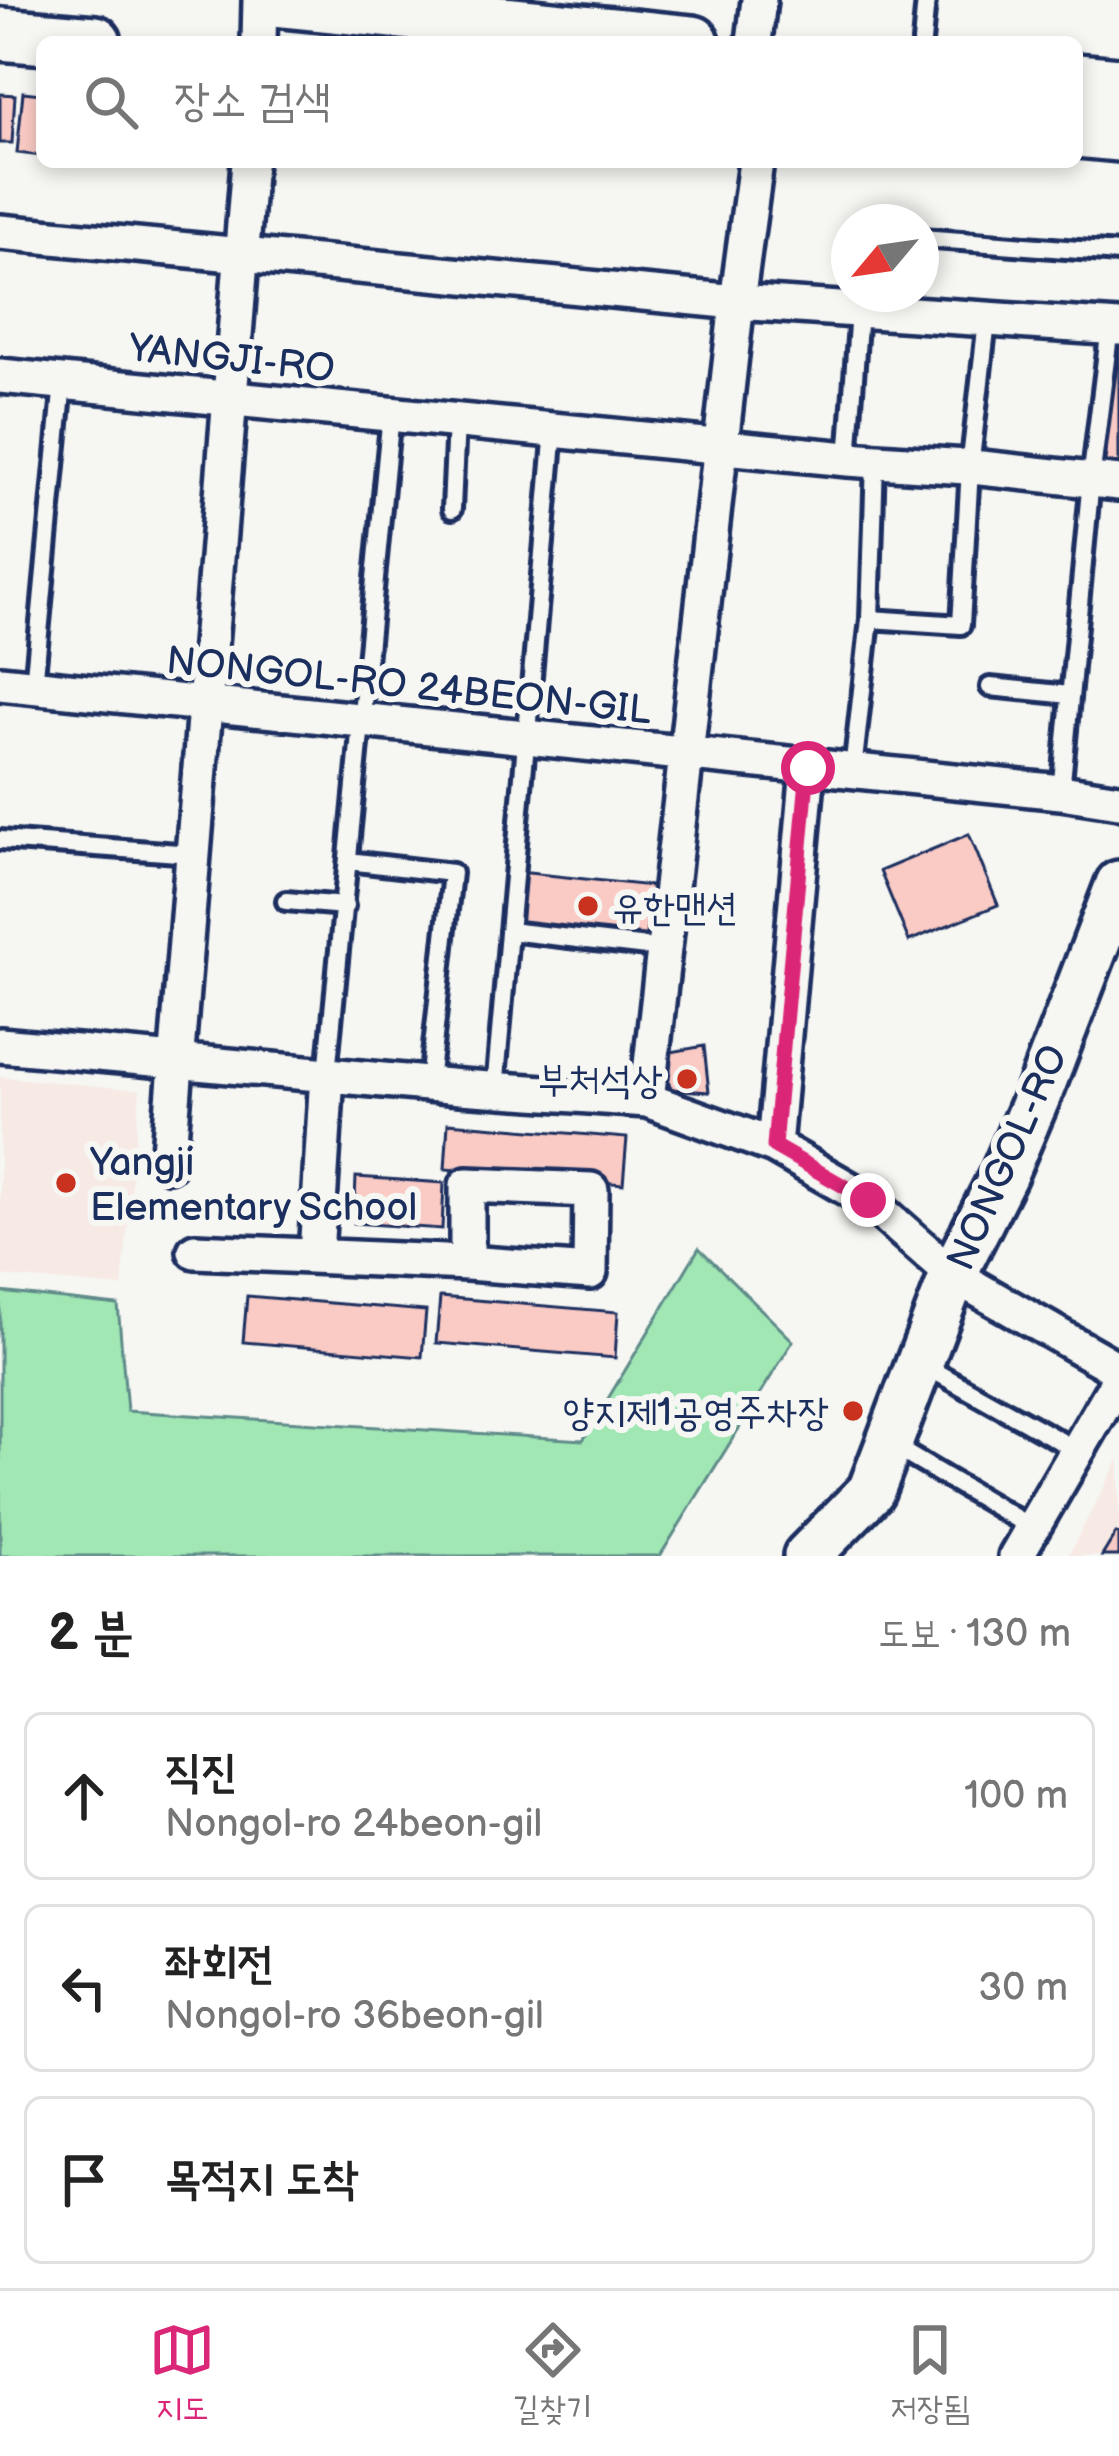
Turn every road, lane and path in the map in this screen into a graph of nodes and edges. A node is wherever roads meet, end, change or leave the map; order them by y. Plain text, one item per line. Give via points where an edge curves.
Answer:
1 (260, 0) edge
2 (272, 0) edge
3 (758, 0) edge
4 (926, 0) edge
5 (0, 34) edge
6 (259, 36) edge
7 (633, 36) edge
8 (755, 36) edge
9 (923, 36) edge
10 (36, 37) edge
11 (1083, 81) edge
12 (1119, 84) edge
13 (1083, 132) edge
14 (1119, 135) edge
15 (247, 168) edge
16 (756, 168) edge
17 (0, 232) edge
18 (939, 239) edge
19 (1119, 253) edge
20 (239, 255) junction
21 (737, 302) junction
22 (831, 309) edge
23 (860, 312) edge
24 (873, 312) edge
25 (987, 321) junction
26 (1114, 328) edge
27 (0, 376) edge
28 (63, 382) junction
29 (228, 398) junction
30 (391, 414) junction
31 (456, 421) junction
32 (554, 430) junction
33 (721, 446) junction
34 (862, 459) junction
35 (970, 468) junction
36 (1105, 482) edge
37 (452, 508) dead end
38 (869, 619) junction
39 (17, 685) edge
40 (990, 687) dead end
41 (1070, 695) junction
42 (204, 704) junction
43 (362, 721) junction
44 (526, 738) junction
45 (686, 755) junction
46 (808, 768) junction
47 (853, 770) junction
48 (1060, 792) junction
49 (1119, 801) edge
50 (0, 840) edge
51 (192, 854) junction
52 (348, 861) junction
53 (1119, 884) edge
54 (286, 901) dead end
55 (345, 906) junction
56 (509, 931) junction
57 (664, 949) junction
58 (0, 1046) edge
59 (176, 1060) junction
60 (327, 1074) junction
61 (429, 1083) junction
62 (495, 1090) junction
63 (647, 1100) junction
64 (774, 1146) junction
65 (168, 1164) dead end
66 (195, 1251) dead end
67 (316, 1255) junction
68 (467, 1263) dead end
69 (953, 1274) junction
70 (920, 1363) junction
71 (1119, 1374) edge
72 (887, 1442) junction
73 (1079, 1451) junction
74 (1024, 1542) edge
75 (811, 1555) edge

1 - 6 street
2 - 7 main road
3 - 8 street
4 - 9 lane
5 - 10 main road
11 - 12 main road
13 - 14 main road
15 - 20 street
16 - 21 street
17 - 20 street
18 - 19 lane
20 - 21 street
20 - 29 street
21 - 22 street
21 - 33 street
23 - 34 lane
24 - 25 street
25 - 26 street
25 - 35 lane
26 - 36 lane
27 - 28 street, YANGJI-RO
28 - 29 street, YANGJI-RO
28 - 39 lane
29 - 30 street, YANGJI-RO
29 - 42 street
30 - 31 street, YANGJI-RO
30 - 43 lane
31 - 32 street, YANGJI-RO
31 - 37 lane
32 - 33 street, YANGJI-RO
32 - 44 lane
33 - 34 street, YANGJI-RO
33 - 45 street
34 - 35 street, YANGJI-RO
34 - 38 lane
35 - 36 street, YANGJI-RO
35 - 38 lane via 961,625
36 - 41 lane
38 - 47 lane
39 - 42 street, NONGOL-RO 24BEON-GIL
40 - 41 lane
41 - 48 lane
42 - 43 street, NONGOL-RO 24BEON-GIL
42 - 51 street
43 - 44 street, NONGOL-RO 24BEON-GIL
43 - 52 lane
44 - 45 street, NONGOL-RO 24BEON-GIL
44 - 56 lane
45 - 46 street, NONGOL-RO 24BEON-GIL
45 - 57 street
46 - 47 street, NONGOL-RO 24BEON-GIL
46 - 64 street
47 - 48 street, NONGOL-RO 24BEON-GIL
48 - 49 street, NONGOL-RO 24BEON-GIL
50 - 51 lane
51 - 59 street
52 - 55 lane
52 - 61 lane via 452,873
53 - 69 street, NONGOL-RO via 1042,1085
54 - 55 lane
55 - 60 lane
56 - 57 lane
56 - 62 lane
57 - 63 street
58 - 59 street
59 - 60 street
59 - 65 street
60 - 61 street
60 - 67 street
61 - 62 street
62 - 63 street
63 - 64 street
64 - 69 street via 868,1200
66 - 67 street
67 - 68 street
69 - 70 street, NONGOL-RO
69 - 71 street
70 - 72 street, NONGOL-RO
70 - 73 lane
71 - 73 street
72 - 74 lane
72 - 75 street, NONGOL-RO via 871,1491
73 - 74 street

